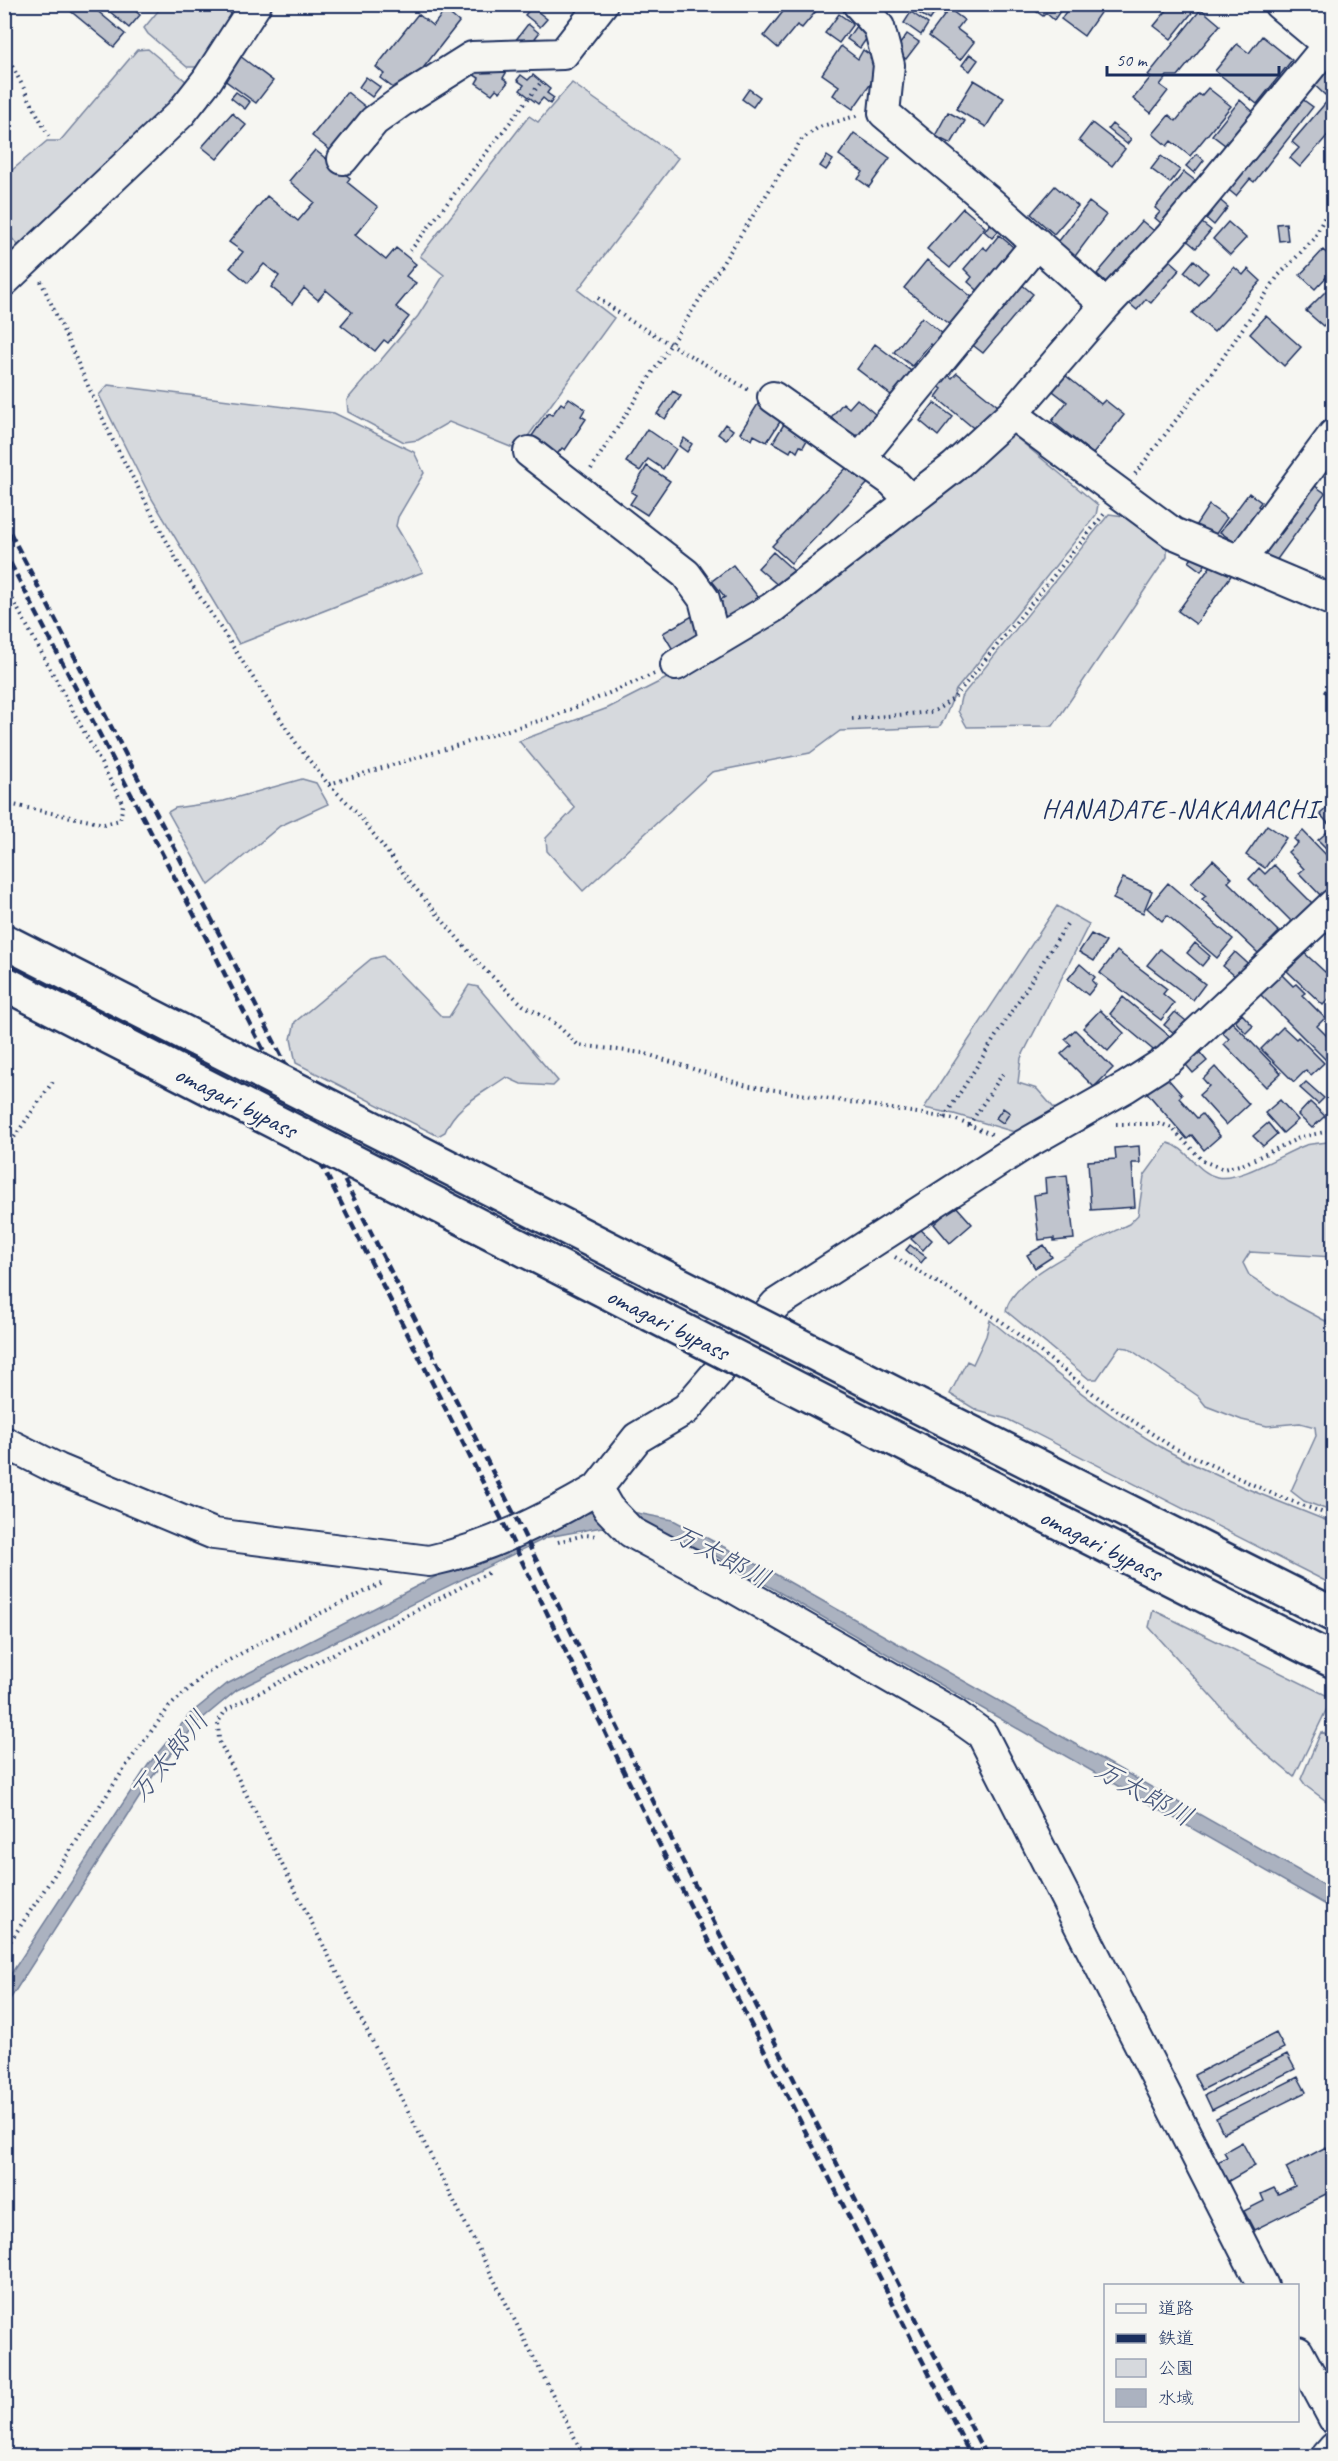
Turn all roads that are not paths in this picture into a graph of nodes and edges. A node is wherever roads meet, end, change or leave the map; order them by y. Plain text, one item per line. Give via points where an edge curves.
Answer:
1 (256, 4) edge
2 (602, 4) edge
3 (858, 4) edge
4 (1279, 4) edge
5 (1334, 8) edge
6 (1324, 42) edge
7 (343, 159) dead end
8 (1037, 243) junction
9 (4, 282) edge
10 (1107, 305) junction
11 (773, 397) road end
12 (1012, 414) junction
13 (1334, 434) edge
14 (529, 452) dead end
15 (860, 458) junction
16 (911, 501) junction
17 (1240, 561) junction
18 (1334, 601) edge
19 (715, 642) junction
20 (676, 665) road end
21 (1334, 904) edge
22 (4, 941) edge
23 (4, 983) edge
24 (4, 1442) edge
25 (602, 1498) junction
26 (1334, 1615) edge
27 (1334, 1661) edge
28 (1262, 2284) edge
29 (1299, 2354) edge
30 (1334, 2419) edge
31 (1334, 2448) edge
32 (1327, 2457) edge

1 - 9 street via 181,113
2 - 7 street via 564,52 472,57 374,122
3 - 8 street via 879,27 889,64 884,112
4 - 6 street
5 - 6 street
6 - 10 street via 1170,237
8 - 10 street
8 - 15 street
10 - 12 street
11 - 15 street
12 - 16 street
12 - 17 street via 1173,533
13 - 17 street
14 - 19 street via 686,574 704,599
15 - 16 street via 892,481
16 - 19 street via 772,608
17 - 18 street
19 - 20 street
21 - 25 street via 1168,1060 1022,1146 776,1304 686,1408 637,1438
22 - 26 highway, omagari bypass, bridge
23 - 27 highway, omagari bypass, bridge
24 - 25 street via 213,1534 429,1561 463,1553
25 - 28 street via 636,1534 924,1697 982,1734
29 - 30 street
31 - 32 street

